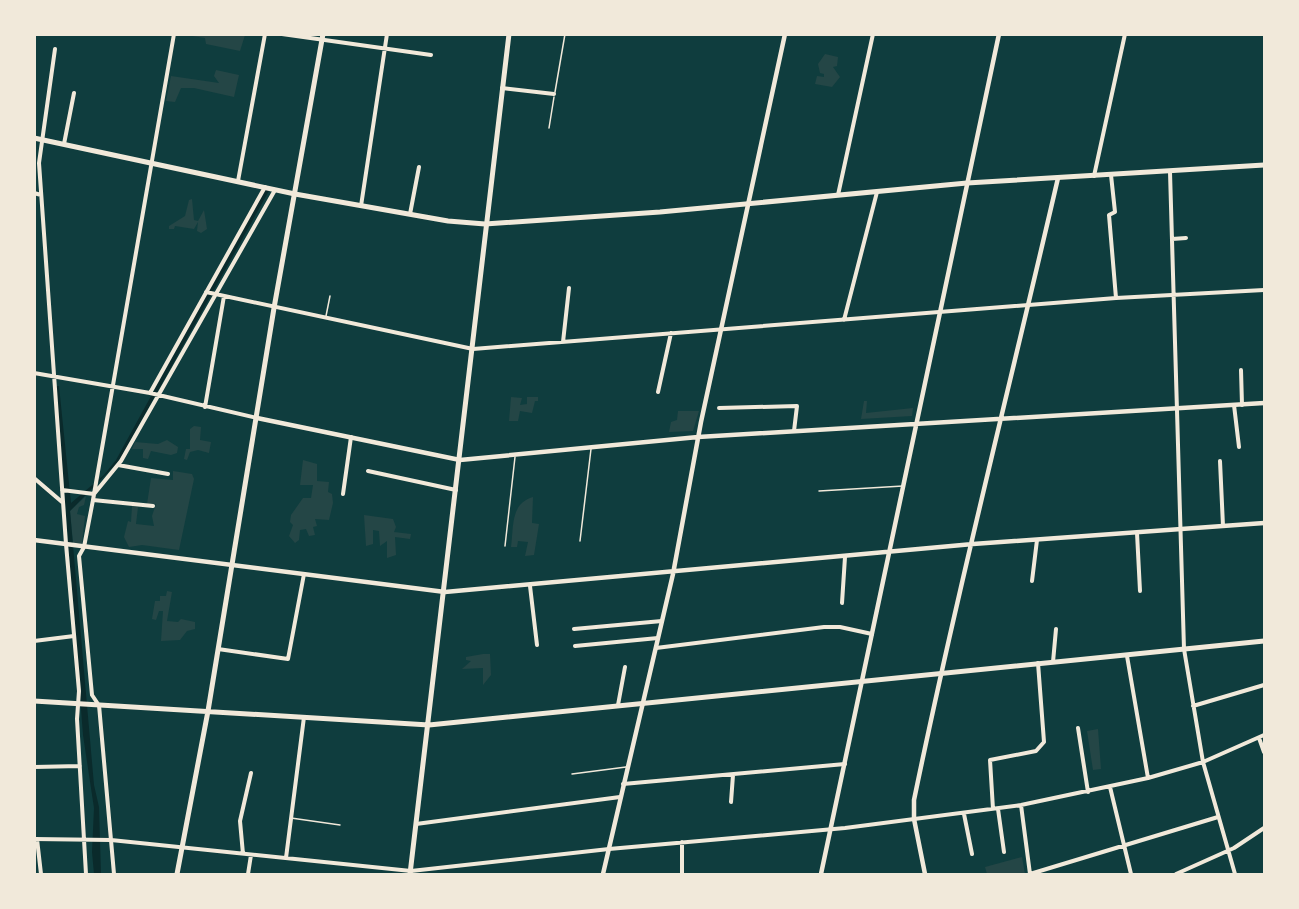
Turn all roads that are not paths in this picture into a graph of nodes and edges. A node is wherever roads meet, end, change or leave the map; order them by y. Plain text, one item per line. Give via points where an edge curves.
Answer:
1 (174, 34) edge
2 (266, 34) edge
3 (282, 34) edge
4 (387, 34) edge
5 (509, 34) edge
6 (565, 34) edge
7 (785, 34) edge
8 (873, 34) edge
9 (999, 34) edge
10 (1125, 34) edge
11 (323, 37) edge
12 (385, 48) junction
13 (56, 49) dead end
14 (431, 55) dead end
15 (502, 88) junction
16 (74, 93) dead end
17 (554, 94) junction
18 (549, 128) dead end
19 (34, 138) edge
20 (42, 140) junction
21 (64, 144) junction
22 (153, 163) junction
23 (1264, 165) edge
24 (419, 167) dead end
25 (1170, 172) junction
26 (1111, 175) junction
27 (1094, 176) junction
28 (1058, 178) junction
29 (238, 181) junction
30 (967, 183) junction
31 (265, 187) junction
32 (275, 189) junction
33 (877, 192) junction
34 (34, 193) edge
35 (295, 194) junction
36 (41, 195) junction
37 (838, 195) junction
38 (751, 202) junction
39 (361, 206) junction
40 (410, 214) junction
41 (485, 224) junction
42 (1186, 238) dead end
43 (1172, 239) junction
44 (569, 288) dead end
45 (1264, 290) edge
46 (206, 292) junction
47 (215, 294) junction
48 (1173, 295) junction
49 (224, 296) junction
50 (330, 296) dead end
51 (1116, 298) junction
52 (1029, 306) junction
53 (274, 308) junction
54 (940, 312) junction
55 (326, 318) junction
56 (844, 320) junction
57 (721, 329) junction
58 (671, 333) junction
59 (563, 342) junction
60 (473, 349) junction
61 (1241, 370) dead end
62 (34, 372) edge
63 (55, 376) junction
64 (112, 385) junction
65 (658, 392) dead end
66 (150, 393) junction
67 (159, 396) junction
68 (1264, 403) edge
69 (1234, 405) junction
70 (1242, 405) junction
71 (1178, 406) junction
72 (206, 407) junction
73 (719, 408) dead end
74 (1002, 417) junction
75 (256, 418) junction
76 (918, 423) junction
77 (794, 431) junction
78 (351, 437) junction
79 (698, 437) junction
80 (591, 447) junction
81 (1239, 447) dead end
82 (515, 455) junction
83 (460, 460) junction
84 (1220, 460) dead end
85 (118, 465) junction
86 (368, 471) dead end
87 (168, 474) dead end
88 (34, 478) edge
89 (903, 486) junction
90 (457, 490) junction
91 (65, 491) junction
92 (819, 491) dead end
93 (90, 492) junction
94 (344, 494) dead end
95 (93, 500) junction
96 (63, 502) junction
97 (153, 506) dead end
98 (1264, 523) edge
99 (1223, 526) junction
100 (1180, 529) junction
101 (1137, 533) junction
102 (34, 540) edge
103 (1037, 540) junction
104 (580, 541) dead end
105 (66, 544) junction
106 (973, 544) junction
107 (505, 546) dead end
108 (83, 547) junction
109 (890, 552) junction
110 (844, 557) junction
111 (232, 565) junction
112 (304, 574) junction
113 (673, 574) junction
114 (1032, 581) dead end
115 (530, 586) junction
116 (1140, 591) dead end
117 (445, 592) junction
118 (842, 603) dead end
119 (662, 621) junction
120 (574, 629) dead end
121 (1056, 629) dead end
122 (873, 634) junction
123 (74, 636) junction
124 (658, 638) junction
125 (34, 641) edge
126 (1264, 641) edge
127 (537, 645) dead end
128 (575, 646) dead end
129 (656, 648) junction
130 (218, 649) junction
131 (1184, 649) junction
132 (1127, 656) junction
133 (1053, 662) junction
134 (1038, 663) junction
135 (625, 667) dead end
136 (940, 672) junction
137 (864, 681) junction
138 (1264, 685) edge
139 (34, 701) edge
140 (643, 702) junction
141 (79, 703) junction
142 (98, 704) junction
143 (618, 705) junction
144 (1193, 706) junction
145 (208, 711) junction
146 (304, 717) junction
147 (429, 724) junction
148 (1078, 728) dead end
149 (1264, 735) edge
150 (1259, 738) junction
151 (1264, 752) edge
152 (1203, 762) junction
153 (846, 764) junction
154 (80, 766) junction
155 (34, 767) edge
156 (627, 767) junction
157 (251, 773) dead end
158 (572, 774) dead end
159 (733, 775) junction
160 (1148, 778) junction
161 (623, 784) junction
162 (1110, 787) junction
163 (1088, 792) junction
164 (620, 797) junction
165 (731, 802) dead end
166 (1021, 805) junction
167 (996, 809) junction
168 (964, 814) junction
169 (1218, 817) junction
170 (290, 818) junction
171 (914, 819) junction
172 (415, 824) junction
173 (340, 825) dead end
174 (1264, 828) edge
175 (832, 829) junction
176 (36, 839) edge
177 (82, 839) junction
178 (110, 840) junction
179 (682, 842) junction
180 (1124, 844) junction
181 (184, 846) junction
182 (609, 849) junction
183 (1227, 850) junction
184 (1005, 852) dead end
185 (243, 854) junction
186 (972, 854) dead end
187 (251, 855) junction
188 (286, 858) junction
189 (411, 873) edge
190 (41, 874) edge
191 (86, 874) edge
192 (114, 874) edge
193 (177, 874) edge
194 (248, 874) edge
195 (603, 874) edge
196 (682, 874) edge
197 (821, 874) edge
198 (925, 874) edge
199 (1030, 874) edge
200 (1131, 874) edge
201 (1176, 874) edge
202 (1235, 874) edge

1 - 22 street
2 - 29 street
3 - 11 street
4 - 12 street
5 - 15 main road
6 - 17 lane
7 - 38 street
8 - 37 street
9 - 30 street
10 - 27 street
11 - 12 street
11 - 35 main road
12 - 14 street
12 - 39 street
13 - 20 street
15 - 17 street
15 - 41 main road
16 - 21 street
17 - 18 lane
19 - 20 main road
20 - 21 main road
20 - 36 street
21 - 22 main road
22 - 29 main road
22 - 64 street
23 - 25 main road
24 - 40 street
25 - 26 main road
25 - 43 street
26 - 27 main road
26 - 51 street via 1115,212 1109,215
27 - 28 main road
28 - 30 main road
28 - 52 street
29 - 31 main road
30 - 33 main road
30 - 54 street
31 - 32 main road
31 - 46 street
32 - 35 main road
32 - 47 street
33 - 37 main road
33 - 56 street
34 - 36 street
35 - 39 main road
35 - 53 main road
36 - 63 street
37 - 38 main road
38 - 41 main road
38 - 57 street
39 - 40 main road
40 - 41 main road
41 - 60 main road
42 - 43 street
43 - 48 street
44 - 59 street
45 - 48 street
46 - 47 street
46 - 66 street
47 - 49 street
47 - 67 street
48 - 51 street
48 - 71 street
49 - 53 street
49 - 72 street
50 - 55 lane
51 - 52 street
52 - 54 street
52 - 74 street
53 - 55 street
53 - 75 main road
54 - 56 street
54 - 76 street
55 - 60 street
56 - 57 street
57 - 58 street
57 - 79 street
58 - 59 street
58 - 65 street
59 - 60 street
60 - 83 main road
61 - 70 street
62 - 63 street
63 - 64 street
63 - 91 street
64 - 66 street
64 - 93 street via 98,472
66 - 67 street
67 - 72 street
67 - 85 street
68 - 70 street
69 - 70 street
69 - 71 street
69 - 81 street
71 - 74 street
71 - 100 street
72 - 75 street
73 - 77 street via 797,406
74 - 76 street
74 - 106 street
75 - 78 street
75 - 111 main road
76 - 77 street
76 - 89 street
77 - 79 street
78 - 83 street
78 - 94 street
79 - 80 street
79 - 113 street
80 - 82 street
80 - 104 lane
82 - 83 street
82 - 107 lane
83 - 90 main road
84 - 99 street
85 - 87 street
85 - 93 street
86 - 90 street
88 - 96 street
89 - 92 lane
89 - 109 street
90 - 117 main road
91 - 93 street
91 - 96 street
93 - 95 street
95 - 97 street
95 - 108 street
96 - 105 street
98 - 99 street
99 - 100 street
100 - 101 street
100 - 131 street
101 - 103 street
101 - 116 street
102 - 105 street
103 - 106 street
103 - 114 street
105 - 108 street
105 - 123 street
106 - 109 street
106 - 136 street
108 - 111 street
108 - 142 street via 79,556 80,589 92,695
109 - 110 street
109 - 122 street
110 - 113 street
110 - 118 street
111 - 112 street
111 - 130 main road
112 - 117 street
112 - 130 street via 288,658
113 - 115 street
113 - 119 street
115 - 117 street
115 - 127 street
117 - 147 main road
119 - 120 street
119 - 124 street
121 - 133 street
122 - 129 street via 824,627
122 - 137 street
123 - 125 street
123 - 141 street
124 - 128 street
124 - 129 street
126 - 131 main road
129 - 140 street
130 - 145 main road
131 - 132 main road
131 - 144 street
132 - 133 main road
132 - 160 street
133 - 134 main road
134 - 136 main road
134 - 167 street via 1044,742 1036,751 990,760
135 - 143 street
136 - 137 main road
136 - 171 street via 914,800
137 - 140 main road
137 - 153 street
138 - 144 street
139 - 141 main road
140 - 143 main road
140 - 156 street
141 - 142 main road
141 - 154 street
142 - 145 main road
142 - 178 street
143 - 147 main road
144 - 152 street
145 - 146 main road
145 - 181 main road
146 - 147 main road
146 - 170 street
147 - 172 main road
148 - 163 street
149 - 150 street
150 - 151 street
150 - 152 street
152 - 160 street
152 - 169 street
153 - 159 street
153 - 175 street
154 - 155 street
154 - 177 street
156 - 158 lane
156 - 161 street
157 - 185 street via 240,821
159 - 161 street
159 - 165 street
160 - 162 street
161 - 164 street
162 - 163 street
162 - 180 street
163 - 166 street
164 - 172 street
164 - 182 street
166 - 167 street
166 - 199 street
167 - 168 street
167 - 184 street
168 - 171 street
168 - 186 street
169 - 180 street
169 - 183 street
170 - 173 lane
170 - 188 street
171 - 175 street
171 - 198 street
172 - 189 main road
174 - 183 street
175 - 179 street
175 - 197 street
176 - 177 street
176 - 190 street
177 - 178 street
177 - 191 street
178 - 181 street
178 - 192 street
179 - 182 street
179 - 196 street
180 - 199 street
180 - 200 street
181 - 185 street
181 - 193 main road
182 - 189 street
182 - 195 street
183 - 201 street
183 - 202 street
185 - 187 street
187 - 188 street
187 - 194 street
188 - 189 street

